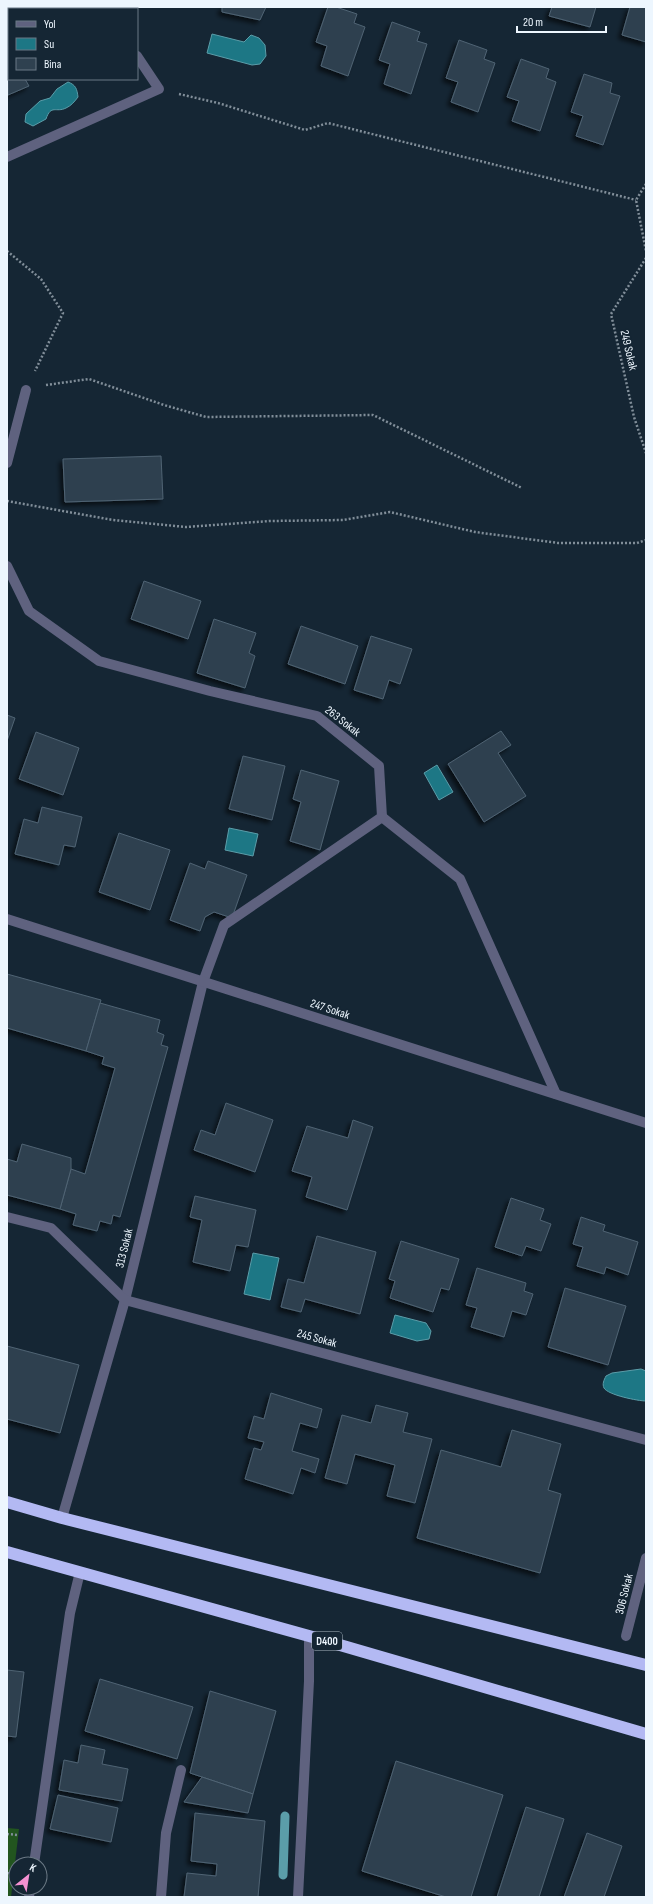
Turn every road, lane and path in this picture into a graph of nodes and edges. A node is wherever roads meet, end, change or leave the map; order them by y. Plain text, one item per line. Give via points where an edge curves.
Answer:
1 (138, 58) edge
2 (159, 89) junction
3 (7, 157) edge
4 (646, 184) edge
5 (636, 200) junction
6 (646, 251) edge
7 (7, 252) edge
8 (646, 258) edge
9 (26, 390) junction
10 (646, 453) edge
11 (7, 463) edge
12 (522, 488) dead end
13 (7, 501) edge
14 (646, 540) edge
15 (7, 566) edge
16 (382, 817) junction
17 (7, 919) edge
18 (203, 982) junction
19 (556, 1094) junction
20 (646, 1123) edge
21 (7, 1217) edge
22 (125, 1300) junction
23 (646, 1440) edge
24 (7, 1502) edge
25 (62, 1518) junction
26 (7, 1552) edge
27 (646, 1558) edge
28 (80, 1572) junction
29 (309, 1636) junction
30 (626, 1636) dead end
31 (646, 1665) edge
32 (646, 1734) edge
33 (181, 1770) dead end
34 (35, 1856) edge
35 (161, 1897) edge
36 (298, 1897) edge

1 - 2 street
2 - 3 street
2 - 5 path via 218,103 305,130 328,123
4 - 5 path
5 - 6 path
7 - 9 path via 41,279 63,313
8 - 10 path, 249 Sokak via 611,314 634,417
9 - 11 street
9 - 12 path via 54,383 89,379 206,417 373,415
13 - 14 path via 113,520 186,527 270,521 343,520 390,512 475,532 558,543 637,543
15 - 16 street, 263 Sokak via 29,611 99,661 317,716 380,766
16 - 18 street via 224,925
16 - 19 street via 460,879
17 - 18 street, 247 Sokak
18 - 19 street, 247 Sokak
18 - 22 street, 313 Sokak
19 - 20 street, 247 Sokak
21 - 22 street, 245 Sokak via 51,1228
22 - 23 street, 245 Sokak
22 - 25 street, 313 Sokak
24 - 25 highway
25 - 31 highway
26 - 28 highway, D400
27 - 30 street, 306 Sokak
28 - 29 highway, D400
28 - 34 street via 70,1613
29 - 32 highway, D400
29 - 36 street
33 - 35 street via 166,1833

